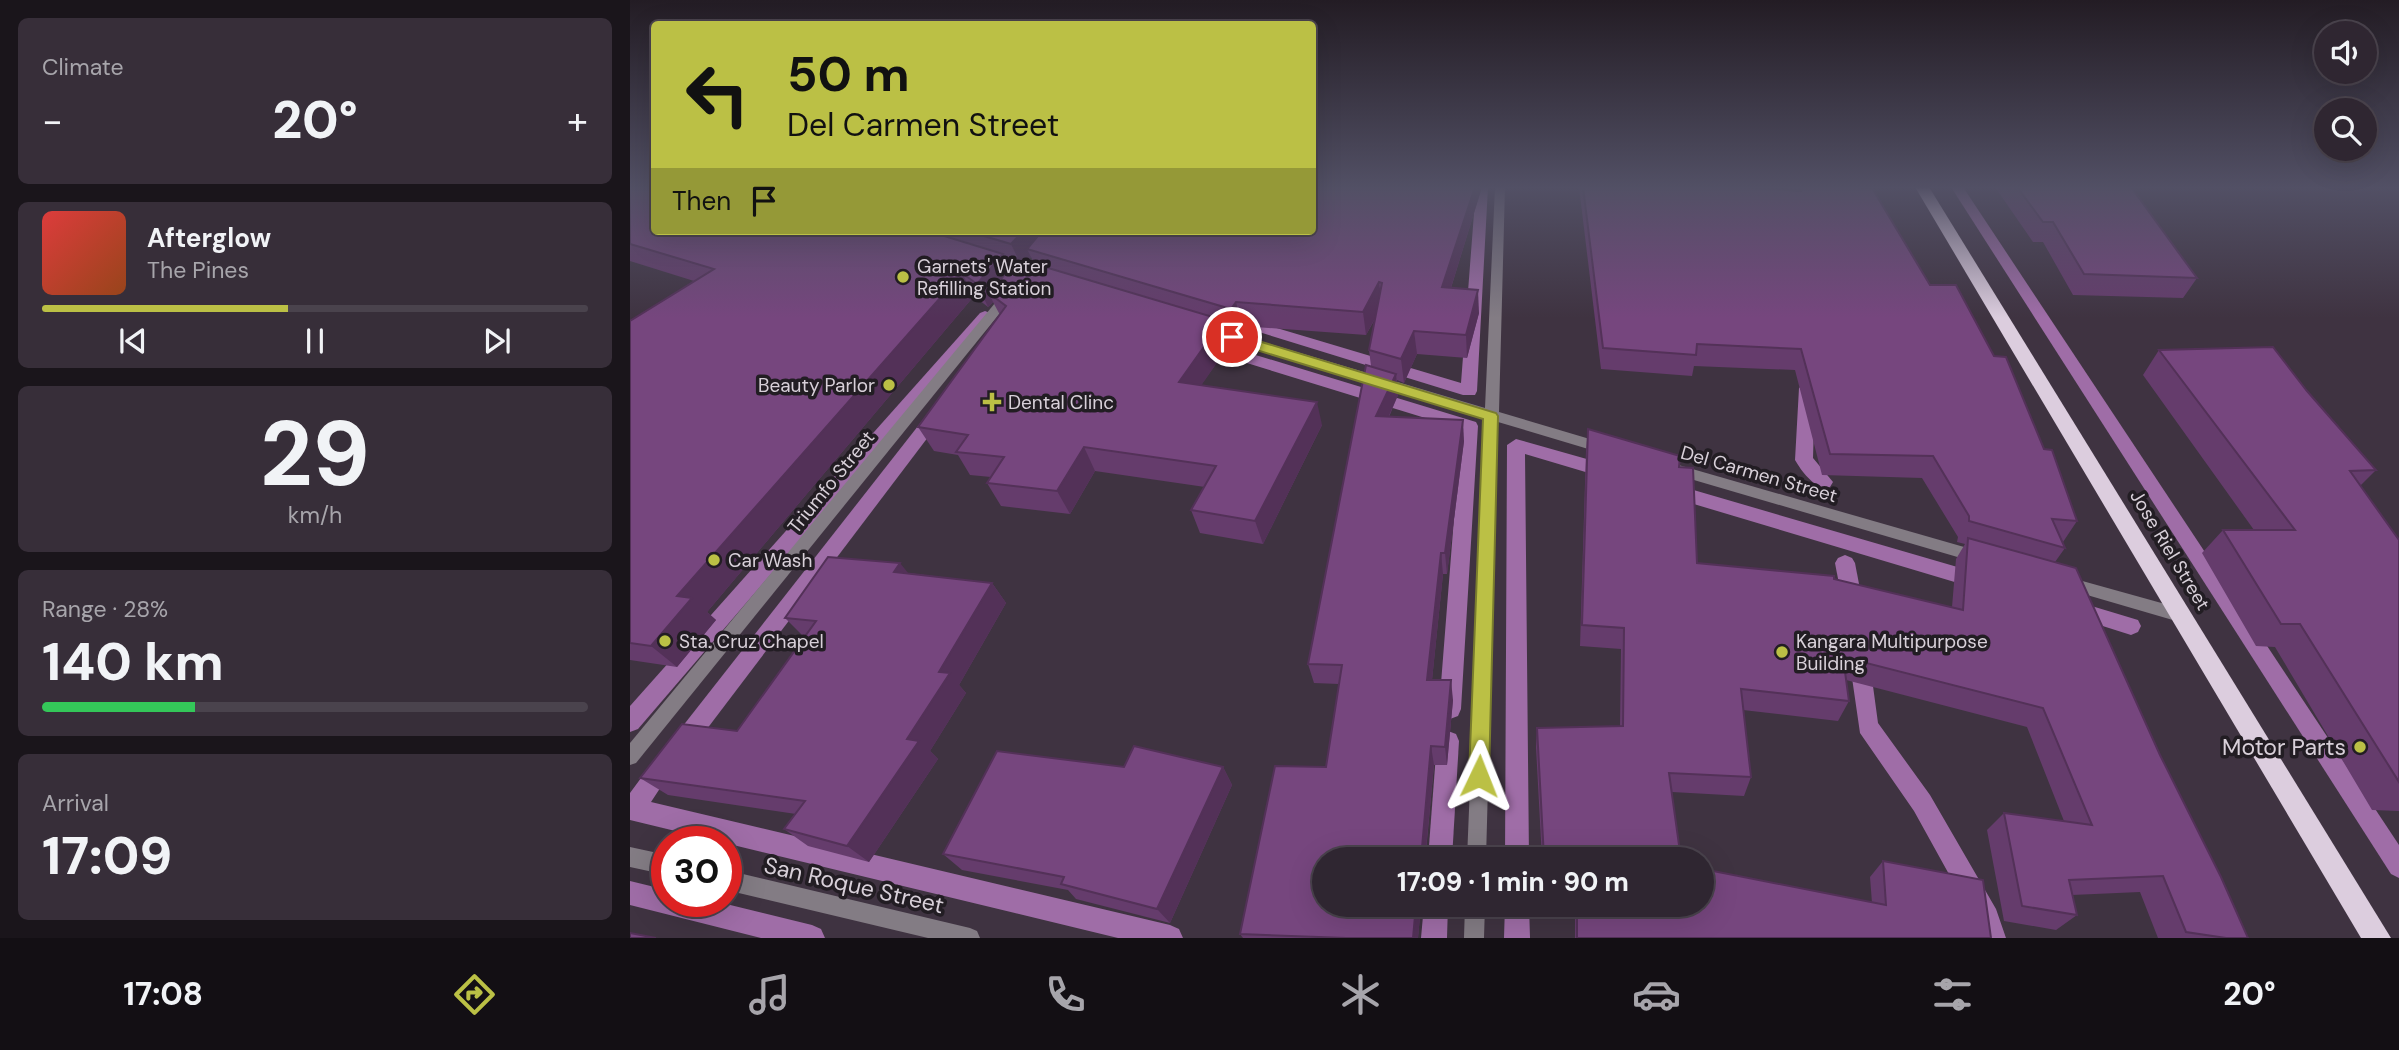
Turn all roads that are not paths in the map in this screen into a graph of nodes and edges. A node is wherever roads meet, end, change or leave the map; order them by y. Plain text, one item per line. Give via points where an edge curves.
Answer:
1 (1498, 231) edge
2 (1949, 231) edge
3 (1017, 285) edge
4 (1198, 327) edge
5 (1491, 416) junction
6 (1624, 455) edge
7 (1664, 466) edge
8 (1997, 562) edge
9 (2050, 578) edge
10 (2183, 616) junction
11 (630, 757) edge
12 (1476, 847) edge
13 (630, 857) edge
14 (651, 862) edge
15 (742, 884) edge
16 (1475, 917) edge
17 (970, 938) edge
18 (1474, 938) edge
19 (2377, 938) edge

1 - 5 street
2 - 10 highway, Jose Riel Street
3 - 11 street, Triumfo Street
4 - 5 street
5 - 6 street
5 - 12 street
7 - 8 street, Del Carmen Street
9 - 10 street
10 - 19 highway, Jose Riel Street
13 - 14 street
15 - 17 street, San Roque Street
16 - 18 street

